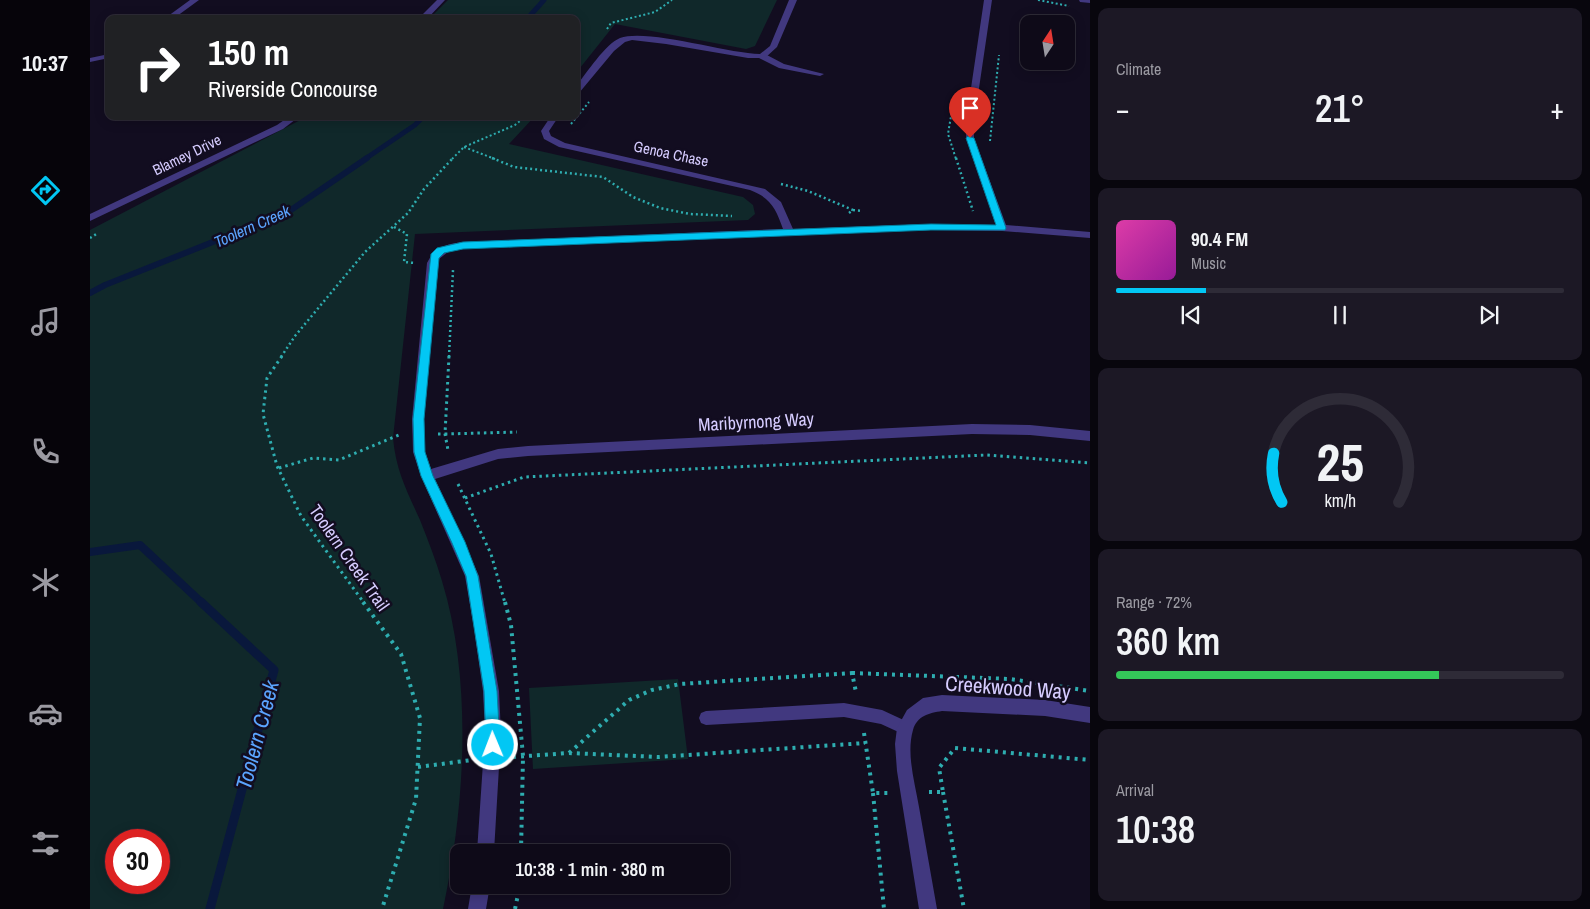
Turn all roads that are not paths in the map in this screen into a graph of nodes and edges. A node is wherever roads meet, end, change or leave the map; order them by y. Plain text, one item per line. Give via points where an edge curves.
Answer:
1 (194, 0) edge
2 (441, 0) edge
3 (793, 0) edge
4 (988, 0) edge
5 (1083, 0) edge
6 (1090, 1) edge
7 (173, 15) edge
8 (426, 15) edge
9 (762, 56) junction
10 (105, 57) edge
11 (90, 60) edge
12 (820, 74) dead end
13 (580, 86) edge
14 (290, 120) edge
15 (553, 120) edge
16 (90, 218) edge
17 (1002, 228) junction
18 (789, 232) junction
19 (1090, 235) edge
20 (1090, 436) edge
21 (427, 476) junction
22 (1090, 715) edge
23 (706, 718) dead end
24 (905, 728) junction
25 (486, 844) edge
26 (480, 894) edge
27 (477, 909) edge
28 (928, 909) edge

1 - 7 street
2 - 8 street
3 - 9 street via 773,46
4 - 17 street via 970,138
5 - 6 street
9 - 12 lane via 782,66
9 - 13 street via 738,56 629,38 619,42
10 - 11 street
14 - 16 street, Blamey Drive
15 - 18 street, Genoa Chase via 546,131 553,142 767,192 782,208
17 - 18 street
17 - 19 street
18 - 21 street via 463,246 441,250 432,263 418,433 419,452
20 - 21 street, Maribyrnong Way via 972,429 528,451 498,454
21 - 25 street via 472,576 493,732
22 - 24 street, Creekwood Way via 1044,708 942,703 923,706 912,715
23 - 24 lane via 844,710 882,717
24 - 28 street via 903,744 909,792
26 - 27 street

